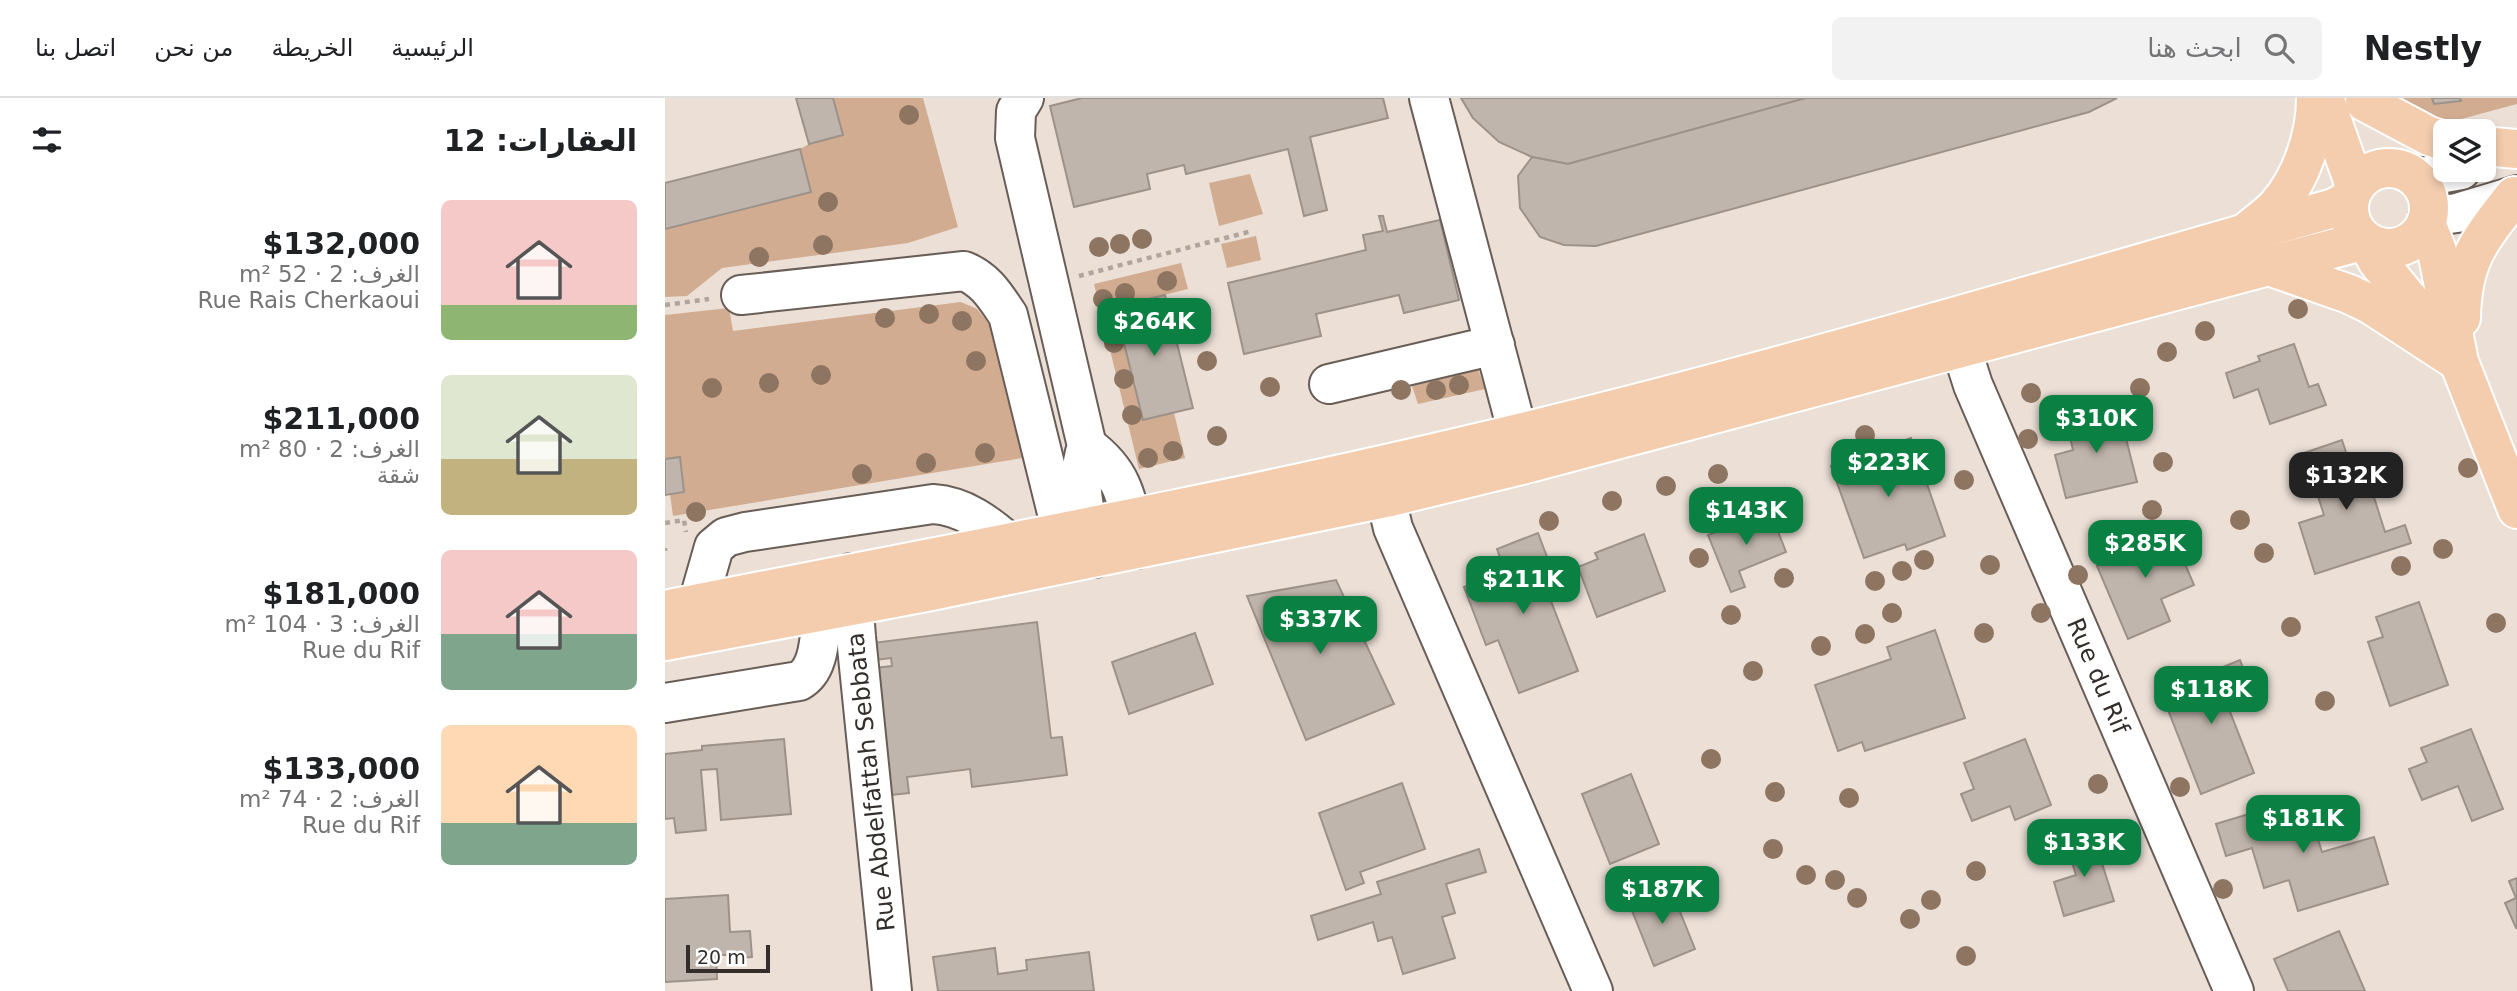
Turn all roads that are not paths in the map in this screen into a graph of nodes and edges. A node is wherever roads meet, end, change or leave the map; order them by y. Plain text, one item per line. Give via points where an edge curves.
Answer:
1 (1429, 98) edge
2 (2316, 98) edge
3 (2324, 98) edge
4 (2364, 100) edge
5 (1014, 102) edge
6 (2433, 137) edge
7 (2496, 148) edge
8 (2517, 152) edge
9 (2496, 159) edge
10 (2433, 173) edge
11 (2410, 175) junction
12 (2352, 193) junction
13 (2515, 195) edge
14 (2427, 220) junction
15 (2244, 234) junction
16 (2364, 240) junction
17 (2269, 266) junction
18 (741, 295) road end
19 (1957, 334) junction
20 (1495, 345) junction
21 (2459, 362) junction
22 (1329, 384) dead end
23 (1087, 446) junction
24 (1523, 449) junction
25 (1386, 498) junction
26 (2517, 509) edge
27 (1134, 534) junction
28 (1082, 539) junction
29 (1009, 544) junction
30 (843, 597) junction
31 (682, 606) edge
32 (665, 641) edge
33 (665, 703) edge
34 (892, 991) edge
35 (1593, 991) edge
36 (2234, 991) edge

1 - 20 street
2 - 15 main road via 2309,145 2296,177 2278,205
3 - 12 main road
4 - 6 main road
4 - 11 main road via 2373,124
5 - 23 street via 1015,138
7 - 8 main road
8 - 9 street
10 - 11 street
11 - 12 main road via 2391,167 2377,170 2364,176
11 - 14 main road via 2425,190
12 - 15 main road via 2334,208
12 - 16 main road via 2349,214
13 - 14 street
13 - 21 main road via 2470,258 2462,293
14 - 16 main road via 2413,241 2401,247 2387,249
14 - 21 main road
15 - 19 main road
16 - 17 main road
16 - 21 main road
17 - 19 main road
17 - 21 main road via 2370,304
18 - 28 street via 964,271 977,276 1008,315
19 - 24 main road
19 - 36 street, Rue du Rif via 1973,385
20 - 22 street
20 - 24 street
21 - 26 main road
23 - 27 street via 1115,472
23 - 28 street via 1080,473
24 - 25 main road
24 - 27 main road via 1378,466
25 - 27 main road
25 - 35 street via 1393,528
27 - 28 main road
28 - 29 main road
28 - 30 main road
29 - 30 main road
29 - 31 street via 958,508 933,504 745,532 726,537 714,547
30 - 31 main road
30 - 32 main road
30 - 33 street via 814,667 799,681
30 - 34 street, Rue Abdelfattah Sebbata

